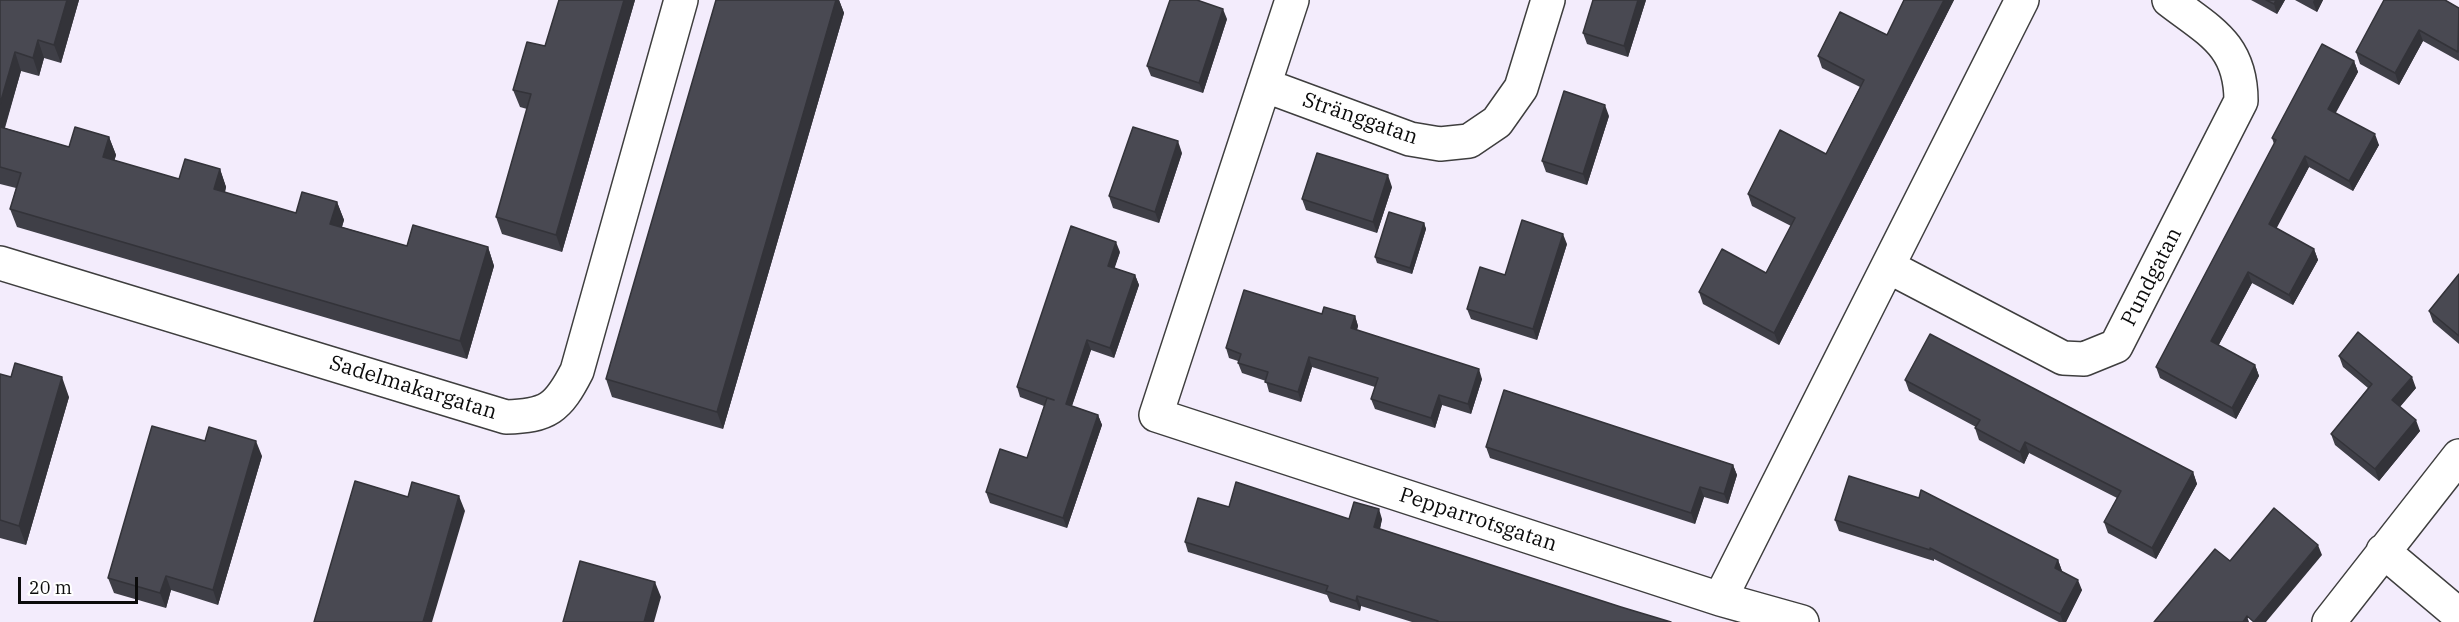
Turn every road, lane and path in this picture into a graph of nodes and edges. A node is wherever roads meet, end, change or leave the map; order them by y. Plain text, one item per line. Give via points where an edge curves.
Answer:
1 (681, 0) edge
2 (1292, 0) edge
3 (1548, 0) edge
4 (2022, 0) edge
5 (2169, 0) edge
6 (1264, 85) junction
7 (0, 263) edge
8 (1889, 267) junction
9 (2459, 456) edge
10 (2383, 551) junction
11 (1720, 599) junction
12 (2459, 615) edge
13 (1802, 622) edge
14 (2329, 622) edge

1 - 7 street, Sadelmakargatan via 577,371 566,392 551,408 530,416 506,417
2 - 6 street
3 - 6 street, Stränggatan via 1521,88 1497,122 1469,141 1440,144 1410,139
4 - 8 street
5 - 8 street, Pundgatan via 2223,41 2241,81 2241,101 2116,346 2084,359 2063,358
6 - 11 street, Pepparrotsgatan via 1156,415
8 - 11 street
9 - 10 street
10 - 12 street
10 - 14 street
11 - 13 street, Pepparrotsgatan

